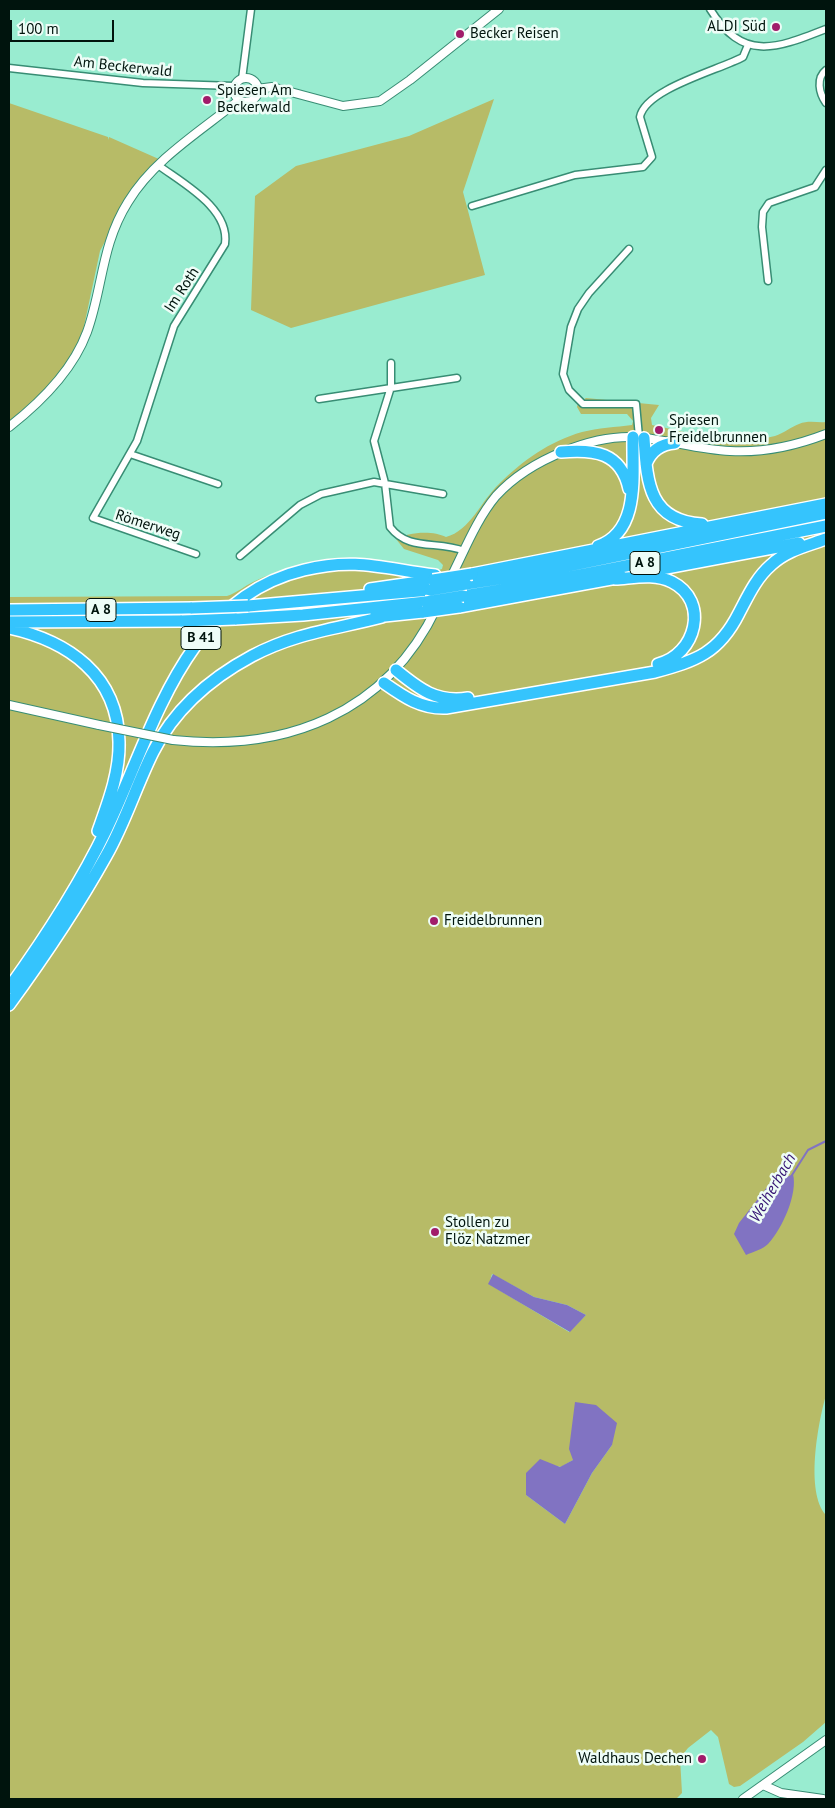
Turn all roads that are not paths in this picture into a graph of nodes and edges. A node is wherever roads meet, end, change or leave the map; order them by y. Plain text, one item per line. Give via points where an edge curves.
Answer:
1 (252, 9) edge
2 (499, 9) edge
3 (710, 9) edge
4 (826, 29) edge
5 (748, 45) junction
6 (9, 68) edge
7 (826, 70) edge
8 (242, 79) junction
9 (234, 86) junction
10 (257, 89) junction
11 (239, 100) junction
12 (826, 103) edge
13 (158, 165) junction
14 (826, 170) edge
15 (472, 206) dead end
16 (629, 249) dead end
17 (768, 281) dead end
18 (391, 362) dead end
19 (457, 378) dead end
20 (391, 387) junction
21 (319, 398) dead end
22 (9, 427) edge
23 (826, 434) edge
24 (639, 437) junction
25 (675, 443) junction
26 (561, 452) junction
27 (130, 454) junction
28 (646, 464) junction
29 (385, 483) junction
30 (218, 484) dead end
31 (443, 494) dead end
32 (631, 497) junction
33 (826, 504) edge
34 (826, 513) edge
35 (93, 518) joint
36 (714, 525) junction
37 (826, 526) edge
38 (826, 538) edge
39 (464, 551) junction
40 (196, 554) dead end
41 (240, 556) dead end
42 (563, 556) junction
43 (615, 579) junction
44 (433, 582) junction
45 (461, 602) junction
46 (425, 607) junction
47 (9, 610) edge
48 (382, 617) junction
49 (259, 618) junction
50 (9, 622) edge
51 (9, 628) edge
52 (396, 670) junction
53 (384, 683) junction
54 (9, 705) edge
55 (86, 869) junction
56 (9, 988) edge
57 (9, 1005) edge
58 (826, 1740) edge
59 (763, 1785) junction
60 (743, 1799) edge
61 (823, 1799) edge

1 - 8 street
2 - 10 street via 380,101 344,106 272,87
3 - 5 street via 732,38
4 - 5 street via 768,47
5 - 15 street via 743,58 694,77 648,102 640,117 652,157 643,167 575,175
6 - 9 street, Am Beckerwald via 143,83
7 - 12 street via 820,81
8 - 9 street
8 - 10 street via 252,80
9 - 11 street via 234,94
10 - 11 street via 251,100
11 - 13 street
13 - 22 street via 127,203 105,253 87,332 66,373
13 - 27 street, Im Roth via 208,204 226,236 221,253 170,335 141,430
14 - 17 street via 814,187 770,204 763,212
16 - 24 street via 578,309 571,327 563,374 569,390 583,404 636,404
18 - 20 street
19 - 20 street
20 - 21 street
20 - 29 street via 374,441
23 - 25 street via 799,444 748,451
24 - 25 street
24 - 26 street via 603,441
24 - 28 highway
24 - 32 highway
25 - 28 highway via 653,451
26 - 32 highway via 586,449 607,456 627,480
26 - 39 street via 517,478 496,496
27 - 30 street
27 - 35 street, Im Roth
28 - 36 highway via 651,493 663,510 685,522
29 - 31 street
29 - 39 street via 388,520 404,541 445,545
29 - 41 street via 364,483 309,500
32 - 42 highway via 626,521 612,538 601,545
33 - 36 highway
34 - 44 highway, A 8, bridge via 524,575 466,584
35 - 40 street, Römerweg
36 - 42 highway
37 - 45 highway, A 8 via 525,586
38 - 43 highway
38 - 53 highway via 795,549 772,564 755,583 724,638 705,655 677,666 446,708 416,704
39 - 52 street via 423,636
42 - 44 highway, bridge
43 - 45 highway
43 - 52 highway via 662,578 682,589 695,616 688,644 676,657 653,666 460,699 437,698
44 - 47 highway, A 8, bridge via 302,603
44 - 55 highway, B 41 via 383,565 331,564 278,579 219,617 193,648 166,692 107,829
45 - 46 highway, A 8, bridge
46 - 48 highway
46 - 49 highway, A 8
48 - 49 highway via 316,621
48 - 57 highway, B 41 via 311,632 283,642 228,671 187,704 154,751 108,854 78,905
49 - 50 highway, A 8, bridge
51 - 55 highway via 40,636 80,658 107,690 113,704 119,742 116,774
52 - 53 street
53 - 54 street, bridge via 363,699 304,729 281,736 230,742 173,740
55 - 56 highway, B 41 via 53,925
58 - 59 street
59 - 60 street
59 - 61 street via 781,1793

